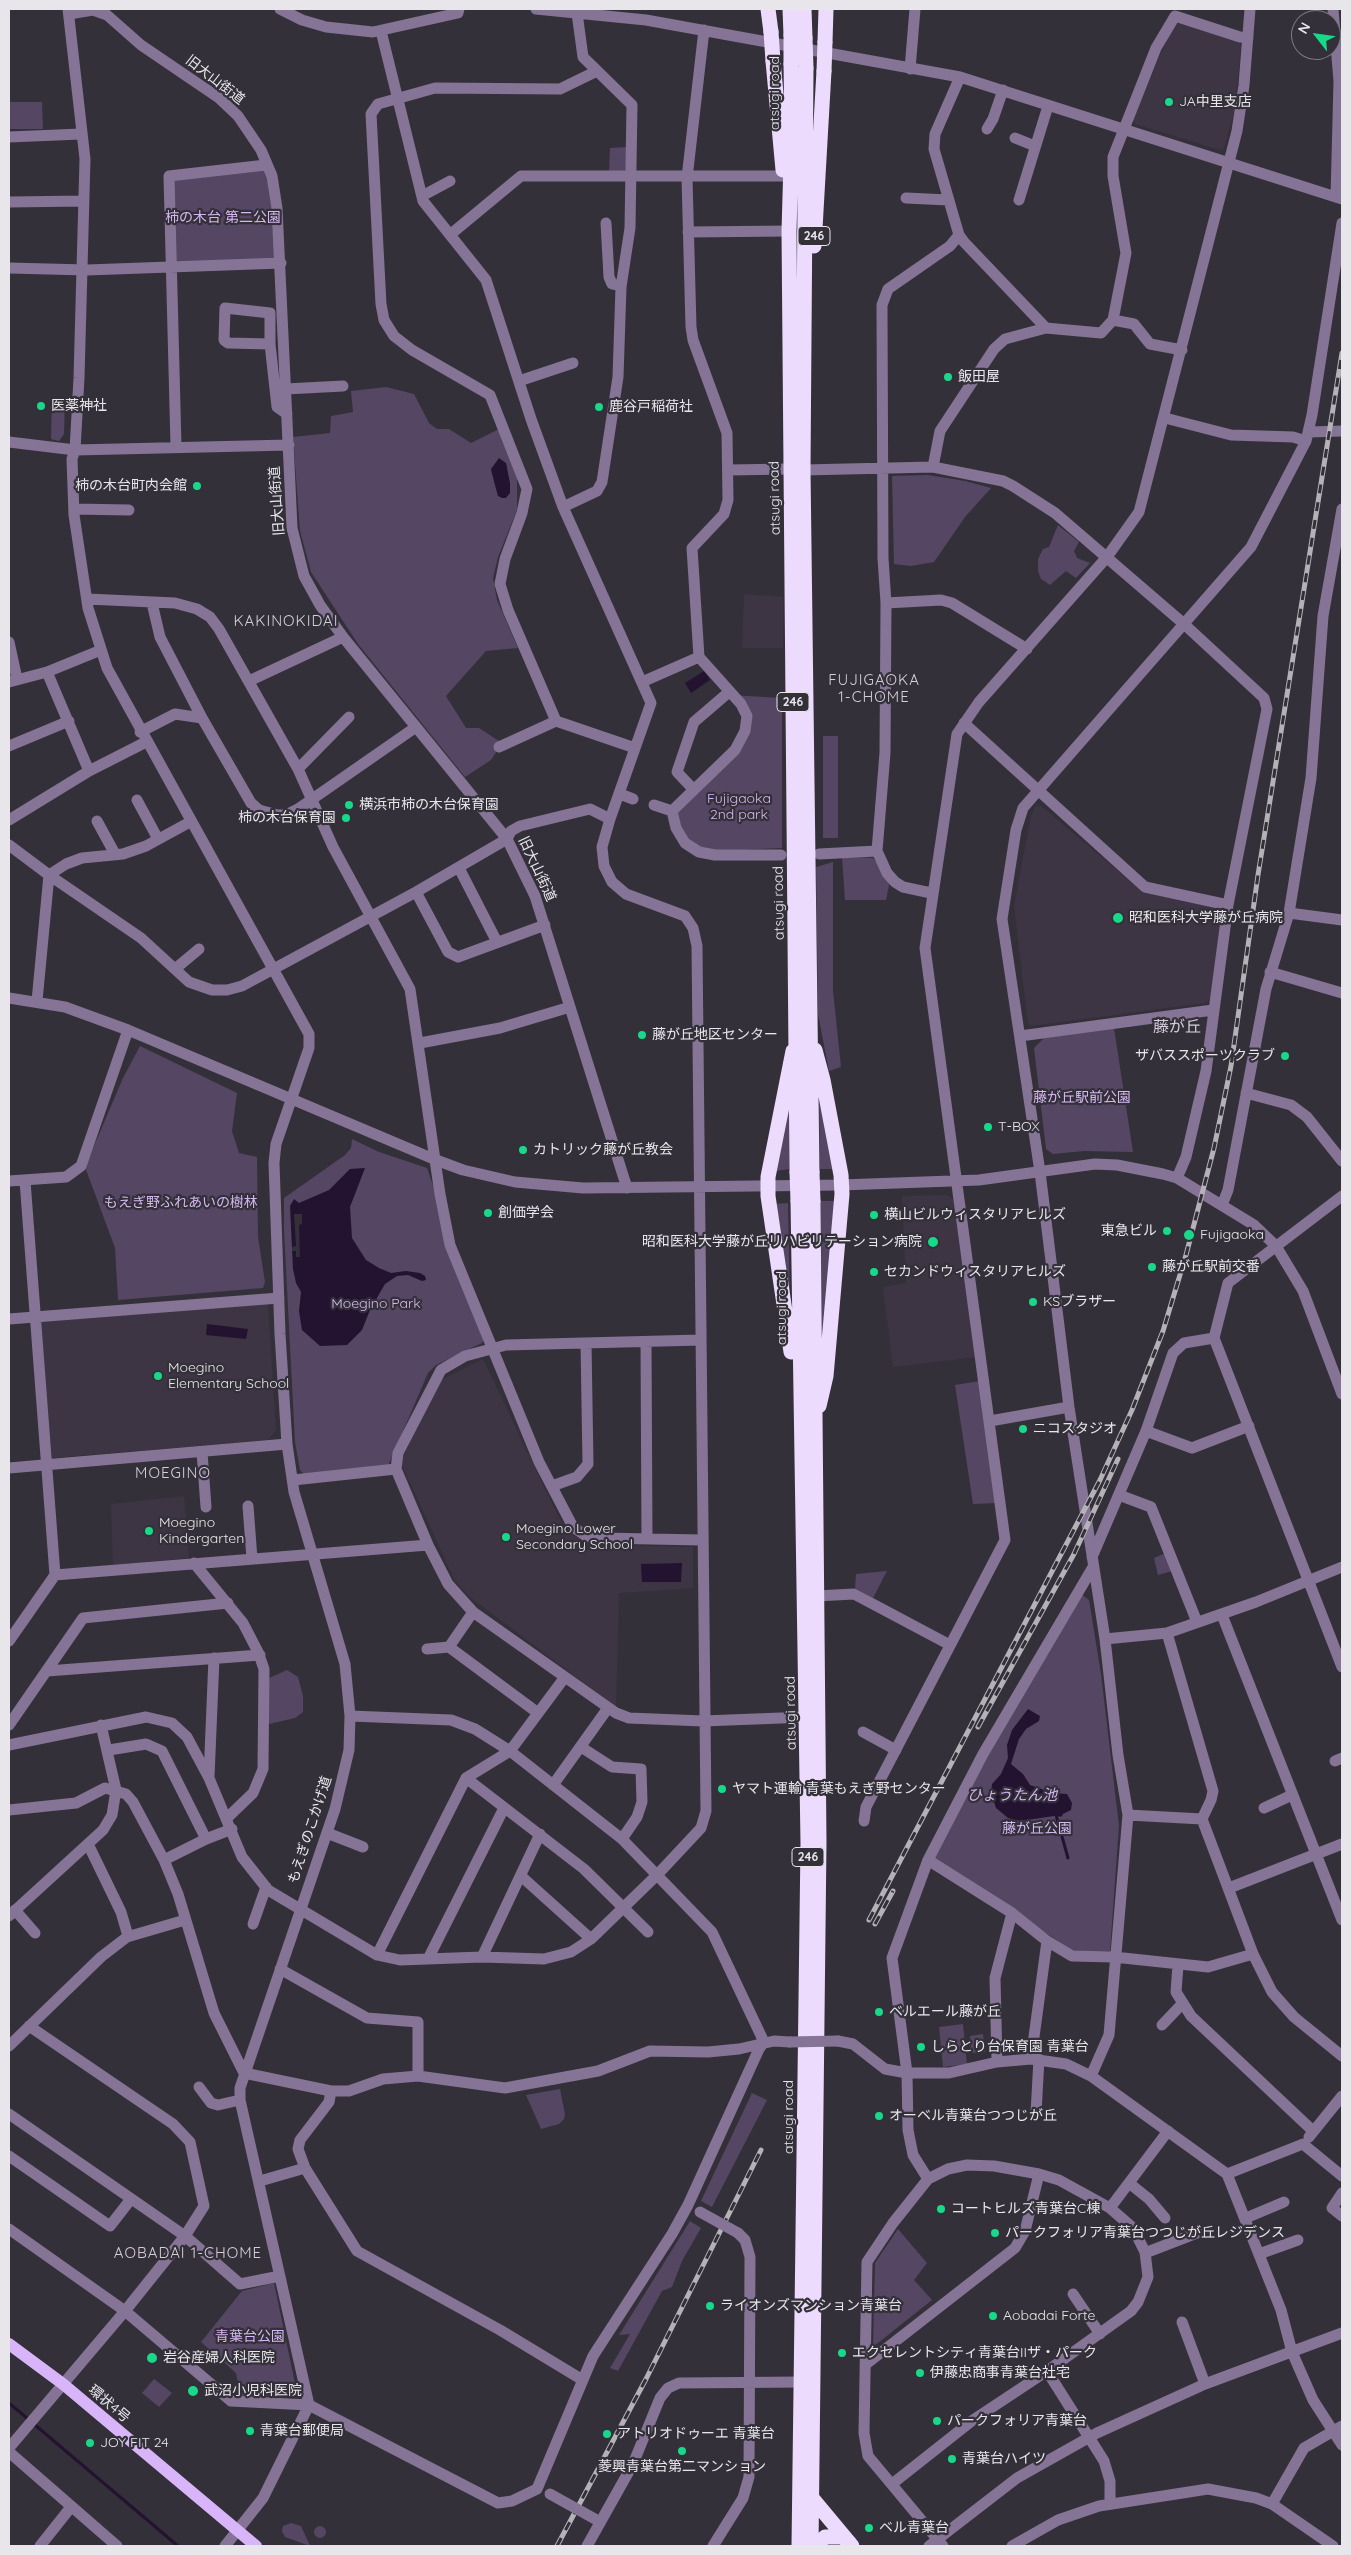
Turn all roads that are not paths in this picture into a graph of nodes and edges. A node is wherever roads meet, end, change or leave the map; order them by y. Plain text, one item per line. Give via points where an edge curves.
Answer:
1 (280, 9) edge
2 (459, 9) edge
3 (536, 9) edge
4 (768, 9) edge
5 (790, 9) edge
6 (804, 9) edge
7 (826, 9) edge
8 (915, 9) edge
9 (1250, 9) edge
10 (1334, 9) edge
11 (69, 12) edge
12 (574, 12) edge
13 (704, 30) junction
14 (382, 31) junction
15 (798, 36) junction
16 (1248, 38) junction
17 (798, 66) junction
18 (910, 69) junction
19 (596, 71) junction
20 (960, 77) junction
21 (1003, 90) junction
22 (397, 99) junction
23 (1048, 106) junction
24 (987, 129) dead end
25 (1124, 129) junction
26 (81, 134) junction
27 (9, 137) edge
28 (1015, 138) dead end
29 (1035, 146) junction
30 (1228, 163) junction
31 (266, 165) junction
32 (630, 176) junction
33 (783, 176) junction
34 (687, 178) junction
35 (450, 180) dead end
36 (422, 196) junction
37 (906, 198) dead end
38 (1339, 198) edge
39 (949, 200) junction
40 (1019, 200) dead end
41 (84, 201) junction
42 (9, 202) edge
43 (606, 223) dead end
44 (1342, 223) edge
45 (789, 231) junction
46 (688, 232) junction
47 (451, 234) junction
48 (959, 235) junction
49 (281, 263) junction
50 (172, 266) junction
51 (9, 268) edge
52 (82, 270) junction
53 (621, 286) junction
54 (1113, 320) junction
55 (1046, 328) junction
56 (270, 344) junction
57 (1182, 350) junction
58 (568, 368) dead end
59 (519, 381) junction
60 (336, 383) dead end
61 (286, 389) junction
62 (803, 402) junction
63 (288, 414) junction
64 (1165, 418) junction
65 (1342, 431) edge
66 (1307, 437) junction
67 (9, 442) edge
68 (289, 444) junction
69 (176, 446) junction
70 (75, 450) junction
71 (933, 467) junction
72 (883, 468) junction
73 (797, 469) junction
74 (728, 470) junction
75 (564, 507) junction
76 (74, 509) junction
77 (1342, 509) edge
78 (129, 510) dead end
79 (1340, 531) edge
80 (1107, 557) junction
81 (88, 599) junction
82 (152, 603) junction
83 (886, 603) junction
84 (1184, 624) junction
85 (343, 637) junction
86 (9, 642) edge
87 (1027, 649) junction
88 (101, 650) junction
89 (699, 657) junction
90 (47, 672) junction
91 (13, 680) edge
92 (249, 681) junction
93 (642, 682) junction
94 (729, 692) junction
95 (349, 716) dead end
96 (202, 718) junction
97 (69, 721) junction
98 (556, 721) junction
99 (964, 723) junction
100 (416, 727) junction
101 (143, 737) junction
102 (9, 746) edge
103 (499, 747) dead end
104 (635, 748) junction
105 (298, 769) junction
106 (89, 771) junction
107 (694, 790) junction
108 (1036, 790) junction
109 (620, 794) junction
110 (313, 798) junction
111 (633, 799) dead end
112 (137, 800) dead end
113 (654, 805) dead end
114 (672, 811) junction
115 (610, 819) junction
116 (9, 820) edge
117 (97, 821) dead end
118 (190, 822) junction
119 (158, 839) junction
120 (507, 839) junction
121 (9, 845) edge
122 (877, 852) junction
123 (115, 854) junction
124 (819, 854) dead end
125 (781, 855) dead end
126 (459, 868) junction
127 (49, 876) junction
128 (416, 892) junction
129 (932, 893) junction
130 (1228, 905) junction
131 (1289, 913) junction
132 (371, 916) junction
133 (1342, 920) edge
134 (545, 925) junction
135 (497, 942) junction
136 (199, 949) dead end
137 (175, 969) junction
138 (274, 969) junction
139 (1270, 972) junction
140 (1342, 993) edge
141 (9, 998) edge
142 (37, 1001) junction
143 (570, 1007) junction
144 (1213, 1010) junction
145 (128, 1030) junction
146 (803, 1030) junction
147 (1020, 1036) junction
148 (420, 1043) junction
149 (1246, 1093) junction
150 (292, 1099) junction
151 (436, 1160) junction
152 (1342, 1161) edge
153 (1040, 1172) junction
154 (1177, 1178) junction
155 (9, 1181) edge
156 (25, 1181) junction
157 (957, 1181) junction
158 (841, 1185) junction
159 (768, 1187) junction
160 (627, 1188) junction
161 (698, 1188) junction
162 (1342, 1196) edge
163 (805, 1201) junction
164 (1222, 1205) junction
165 (1276, 1246) junction
166 (279, 1298) junction
167 (34, 1317) junction
168 (9, 1319) edge
169 (1214, 1338) junction
170 (701, 1340) junction
171 (646, 1342) junction
172 (586, 1343) junction
173 (493, 1349) junction
174 (1342, 1394) edge
175 (800, 1405) junction
176 (1069, 1407) junction
177 (990, 1421) junction
178 (1249, 1426) junction
179 (814, 1427) junction
180 (1146, 1431) junction
181 (286, 1444) junction
182 (202, 1452) junction
183 (47, 1466) junction
184 (9, 1468) edge
185 (396, 1469) junction
186 (293, 1480) junction
187 (552, 1486) junction
188 (1119, 1495) junction
189 (248, 1506) dead end
190 (206, 1508) dead end
191 (647, 1539) junction
192 (701, 1540) junction
193 (428, 1545) junction
194 (314, 1554) junction
195 (252, 1559) junction
196 (1092, 1562) junction
197 (194, 1563) junction
198 (1342, 1567) edge
199 (55, 1575) junction
200 (1308, 1580) junction
201 (816, 1596) junction
202 (228, 1603) junction
203 (473, 1612) junction
204 (1222, 1615) junction
205 (1197, 1622) junction
206 (1167, 1633) junction
207 (1105, 1639) junction
208 (9, 1641) edge
209 (950, 1645) junction
210 (450, 1647) junction
211 (426, 1649) dead end
212 (260, 1655) junction
213 (214, 1658) junction
214 (1342, 1667) edge
215 (47, 1671) junction
216 (565, 1677) junction
217 (608, 1708) junction
218 (538, 1713) junction
219 (350, 1716) junction
220 (807, 1717) junction
221 (703, 1721) junction
222 (9, 1725) edge
223 (102, 1726) junction
224 (863, 1732) dead end
225 (9, 1745) edge
226 (581, 1747) junction
227 (109, 1750) junction
228 (896, 1750) junction
229 (510, 1751) junction
230 (209, 1778) junction
231 (466, 1778) junction
232 (553, 1785) junction
233 (116, 1790) junction
234 (1292, 1795) junction
235 (504, 1808) junction
236 (1264, 1808) dead end
237 (9, 1810) edge
238 (1128, 1815) junction
239 (226, 1818) junction
240 (1202, 1818) junction
241 (864, 1821) dead end
242 (232, 1829) junction
243 (327, 1833) junction
244 (540, 1834) junction
245 (206, 1839) junction
246 (622, 1839) junction
247 (88, 1844) junction
248 (1342, 1844) edge
249 (363, 1847) dead end
250 (1315, 1855) junction
251 (164, 1860) junction
252 (928, 1860) junction
253 (658, 1874) junction
254 (521, 1876) junction
255 (266, 1887) junction
256 (1229, 1888) junction
257 (624, 1907) junction
258 (299, 1910) junction
259 (12, 1913) edge
260 (1012, 1913) junction
261 (185, 1920) junction
262 (1342, 1920) edge
263 (252, 1924) dead end
264 (648, 1932) dead end
265 (35, 1933) dead end
266 (128, 1936) junction
267 (591, 1938) junction
268 (1047, 1941) junction
269 (1254, 1954) junction
270 (377, 1955) junction
271 (482, 1957) junction
272 (1114, 1957) junction
273 (428, 1959) junction
274 (1178, 1965) junction
275 (280, 1969) junction
276 (1182, 2004) junction
277 (1162, 2025) dead end
278 (29, 2026) junction
279 (764, 2042) junction
280 (9, 2046) edge
281 (1342, 2056) edge
282 (1035, 2059) junction
283 (998, 2062) junction
284 (244, 2073) junction
285 (907, 2073) junction
286 (418, 2076) junction
287 (1090, 2076) junction
288 (331, 2091) junction
289 (200, 2093) dead end
290 (1342, 2096) edge
291 (240, 2100) junction
292 (1036, 2113) dead end
293 (9, 2114) edge
294 (1168, 2131) junction
295 (1313, 2131) junction
296 (1303, 2144) junction
297 (9, 2156) edge
298 (305, 2168) junction
299 (1039, 2174) junction
300 (1227, 2174) junction
301 (1342, 2176) edge
302 (928, 2179) junction
303 (260, 2180) junction
304 (1129, 2184) junction
305 (1342, 2193) edge
306 (131, 2199) junction
307 (1284, 2202) dead end
308 (688, 2205) junction
309 (1110, 2208) junction
310 (1342, 2216) edge
311 (1165, 2218) dead end
312 (1246, 2218) junction
313 (1202, 2231) dead end
314 (10, 2234) edge
315 (185, 2236) junction
316 (1298, 2240) dead end
317 (1145, 2253) junction
318 (1259, 2254) junction
319 (280, 2276) junction
320 (1073, 2294) dead end
321 (125, 2311) junction
322 (1182, 2322) dead end
323 (1342, 2333) edge
324 (1100, 2334) junction
325 (9, 2344) edge
326 (1292, 2352) junction
327 (865, 2364) junction
328 (1047, 2371) junction
329 (581, 2380) junction
330 (802, 2382) junction
331 (748, 2383) junction
332 (63, 2384) junction
333 (1205, 2384) junction
334 (309, 2405) junction
335 (1337, 2428) edge
336 (1090, 2437) junction
337 (1342, 2445) edge
338 (9, 2448) edge
339 (9, 2452) edge
340 (892, 2484) junction
341 (537, 2488) junction
342 (812, 2498) junction
343 (1110, 2504) junction
344 (1272, 2504) junction
345 (72, 2507) junction
346 (598, 2520) junction
347 (238, 2531) junction
348 (851, 2544) edge
349 (937, 2544) edge
350 (40, 2546) edge
351 (117, 2546) edge
352 (225, 2546) edge
353 (256, 2546) edge
354 (587, 2546) edge
355 (713, 2546) edge
356 (799, 2546) edge
357 (811, 2546) edge
358 (816, 2546) edge
359 (1012, 2546) edge
360 (1333, 2546) edge

1 - 14 street via 326,27
2 - 14 street via 458,13
3 - 12 street
4 - 33 highway, 246, bridge
5 - 15 highway, atsugi road / 246
6 - 15 highway, atsugi road / 246
7 - 62 highway, 246, bridge
8 - 18 street
9 - 16 street
10 - 38 street via 1339,82
11 - 26 street, もえぎのこかげ道
11 - 31 street, 旧大山街道 via 93,10 107,15 141,45 219,98 248,130
12 - 13 street
12 - 19 street via 581,54
13 - 18 street
13 - 34 street
14 - 22 street
15 - 17 highway, atsugi road / 246, bridge
16 - 25 street via 1175,16 1156,48
16 - 30 street via 1241,113
17 - 45 highway, atsugi road / 246 via 792,128
17 - 62 highway, atsugi road / 246
18 - 20 street
19 - 22 street via 560,88 435,88
19 - 32 street via 632,105
20 - 21 street
20 - 39 street via 935,134 934,149
21 - 23 street
21 - 24 street
22 - 36 street
22 - 98 street via 378,104 371,114 384,320 394,336 412,350 490,395 528,489 505,558 500,584
23 - 25 street
23 - 29 street
25 - 30 street
25 - 54 street via 1113,157 1113,176 1126,253
26 - 27 street
26 - 41 street, もえぎのこかげ道 via 85,159
28 - 29 street
29 - 40 street
30 - 38 street
30 - 57 street
31 - 49 street, 旧大山街道 via 272,176 277,208
31 - 50 street via 169,176
32 - 34 street
32 - 47 street via 522,176
32 - 53 street via 630,228
33 - 34 street
33 - 45 highway, 246
34 - 46 street
35 - 36 street
36 - 47 street
37 - 39 street
39 - 48 street
41 - 42 street
41 - 52 street, もえぎのこかげ道
43 - 53 street via 608,276 612,284
44 - 66 street
45 - 46 street
45 - 73 highway, atsugi road / 246
46 - 74 street via 693,340 727,433
47 - 59 street via 486,280
48 - 55 street
48 - 72 street via 950,246 888,290 882,305
49 - 50 street
49 - 61 street, 旧大山街道
50 - 52 street
50 - 69 street
51 - 52 street
52 - 70 street, もえぎのこかげ道
53 - 75 street via 618,377 602,482 597,491
54 - 55 street via 1100,333
54 - 57 street via 1134,324 1150,344
55 - 71 street via 1005,339 994,349 940,431
56 - 56 street via 270,313 225,308 224,340 228,343
56 - 63 street via 277,407
57 - 64 street
58 - 59 street
59 - 75 street
60 - 61 street
61 - 63 street, 旧大山街道
62 - 73 highway, atsugi road / 246
63 - 68 street, 旧大山街道
64 - 66 street via 1231,435
64 - 80 street via 1139,512
65 - 66 street
66 - 84 street via 1251,547
67 - 70 street
68 - 69 street
68 - 85 street, 旧大山街道 via 292,528 297,553 304,576
69 - 70 street
70 - 76 street, もえぎのこかげ道 via 72,459
71 - 72 street
71 - 80 street via 1003,481 1013,486 1055,513
72 - 73 street
72 - 83 street
73 - 74 street
73 - 146 highway, atsugi road / 246
74 - 89 street via 728,500 724,514 692,548
75 - 93 street
76 - 78 street
76 - 81 street, もえぎのこかげ道
77 - 79 street
79 - 131 street via 1323,616 1311,778
80 - 84 street
80 - 87 street
81 - 82 street
81 - 88 street, もえぎのこかげ道
82 - 92 street via 187,605 210,618
82 - 96 street via 160,637
83 - 87 street via 941,600
83 - 122 street via 885,754
84 - 108 street
84 - 130 street via 1266,703
85 - 92 street
85 - 100 street, 旧大山街道
86 - 91 street
87 - 99 street
88 - 90 street
88 - 101 street, もえぎのこかげ道 via 106,668
89 - 93 street
89 - 94 street
90 - 91 street
90 - 97 street
92 - 105 street
93 - 104 street via 651,703
94 - 107 street via 694,722 677,772
94 - 107 street via 747,716 746,731 735,750
95 - 105 street
96 - 101 street via 175,714
96 - 110 street via 251,803 259,810 286,815
97 - 102 street
97 - 106 street
98 - 103 street
98 - 104 street
99 - 108 street
99 - 129 street via 957,734
100 - 110 street
100 - 120 street, 旧大山街道
101 - 106 street
101 - 118 street, もえぎのこかげ道
104 - 109 street
105 - 110 street
106 - 116 street
107 - 114 street
108 - 130 street via 1145,887
108 - 147 street via 1023,808 1016,830 1002,919
109 - 111 street
109 - 115 street
110 - 132 street via 333,847
112 - 119 street
113 - 114 street
114 - 125 street via 676,828 685,843 699,852
115 - 120 street via 590,809 520,826 511,831
115 - 161 street via 602,847 604,866 612,882 626,894 685,916 693,928 697,946
117 - 123 street
118 - 119 street
118 - 138 street, もえぎのこかげ道
119 - 123 street via 135,850
120 - 126 street
120 - 134 street, 旧大山街道 via 535,896
121 - 127 street
122 - 124 street
122 - 129 street via 895,882 903,887
123 - 127 street via 82,858
126 - 128 street
126 - 135 street
127 - 137 street via 141,938
127 - 142 street
128 - 132 street
128 - 135 street via 448,952 458,957
129 - 157 street via 925,948
130 - 144 street
131 - 133 street
131 - 139 street
132 - 138 street
132 - 148 street via 410,989
134 - 135 street
134 - 143 street, 旧大山街道
136 - 137 street
137 - 138 street via 189,982 212,990 242,986
138 - 150 street, もえぎのこかげ道 via 309,1034 309,1048
139 - 140 street
139 - 149 street
141 - 142 street
142 - 145 street via 65,1007
143 - 148 street via 500,1028
143 - 160 street, 旧大山街道
144 - 147 street
144 - 154 street via 1206,1071 1186,1157
145 - 150 street
145 - 156 street via 81,1166 66,1177
146 - 158 highway via 823,1080
146 - 159 highway via 787,1073
146 - 163 highway, atsugi road / 246, bridge
147 - 153 street
148 - 151 street
149 - 152 street via 1290,1105 1307,1117
149 - 164 street via 1228,1190
150 - 151 street
150 - 166 street, もえぎのこかげ道 via 276,1144 274,1163
151 - 160 street via 515,1182
151 - 173 street via 450,1245
153 - 154 street via 1117,1165
153 - 157 street
153 - 176 street
154 - 164 street
155 - 156 street
156 - 167 street
157 - 158 street
157 - 177 street
158 - 159 street
158 - 179 highway via 826,1376
159 - 161 street
159 - 175 highway
160 - 161 street
161 - 170 street
162 - 165 street
163 - 175 highway, atsugi road / 246
163 - 179 highway, atsugi road / 246
164 - 165 street via 1254,1225
165 - 169 street via 1228,1284
165 - 174 street via 1303,1290
166 - 167 street
166 - 181 street, もえぎのこかげ道
167 - 168 street
167 - 183 street
169 - 178 street
169 - 180 street via 1184,1343 1174,1353
170 - 171 street
170 - 192 street
171 - 172 street
171 - 191 street
172 - 173 street via 506,1345
172 - 187 street via 588,1464 577,1477
173 - 185 street via 465,1356 441,1370 398,1453
173 - 187 street
175 - 220 highway, atsugi road / 246
176 - 177 street
176 - 196 street
177 - 209 street via 1005,1540
178 - 180 street via 1192,1448
178 - 200 street
179 - 201 highway, atsugi road / 246
180 - 188 street
181 - 182 street
181 - 186 street, もえぎのこかげ道
182 - 183 street
182 - 190 street
183 - 184 street
183 - 199 street
185 - 186 street
185 - 193 street
186 - 194 street, もえぎのこかげ道
187 - 191 street via 573,1527 586,1536
188 - 196 street
188 - 205 street via 1151,1507
189 - 195 street
191 - 192 street
192 - 221 street
193 - 194 street
193 - 203 street via 448,1584
194 - 195 street
194 - 219 street, もえぎのこかげ道 via 345,1664
195 - 197 street
196 - 207 street
196 - 252 street via 983,1754
197 - 199 street
197 - 202 street
198 - 200 street
199 - 208 street
200 - 204 street
200 - 214 street
201 - 209 street via 854,1594
201 - 342 highway, atsugi road / 246 via 819,1842
202 - 212 street
202 - 215 street via 83,1618
203 - 210 street
203 - 216 street
204 - 205 street
204 - 234 street
205 - 206 street
206 - 207 street
206 - 240 street via 1213,1791
207 - 238 street
209 - 228 street
210 - 211 street
210 - 218 street
212 - 213 street
212 - 239 street via 264,1669 263,1769 253,1793
213 - 215 street
213 - 230 street
215 - 222 street
216 - 217 street
216 - 218 street
217 - 221 street via 629,1718
217 - 226 street
218 - 229 street
219 - 229 street via 451,1720 475,1729
219 - 243 street, もえぎのこかげ道 via 347,1760
220 - 221 street
220 - 330 highway, atsugi road / 246
221 - 253 street via 706,1811 701,1828
223 - 225 street
223 - 227 street
223 - 230 street via 146,1717 172,1723 187,1737
224 - 228 street
226 - 232 street
226 - 246 street via 612,1767 641,1769 642,1802 637,1817
227 - 233 street
227 - 245 street via 146,1744 162,1751
228 - 241 street via 866,1807
229 - 231 street
229 - 232 street
230 - 239 street
231 - 235 street
231 - 270 street
232 - 246 street
233 - 237 street via 105,1788 76,1803
233 - 247 street via 112,1815 103,1830
233 - 251 street via 133,1802
234 - 236 street
234 - 250 street
235 - 244 street
235 - 273 street
238 - 240 street
238 - 272 street
239 - 242 street
240 - 256 street
242 - 245 street
242 - 255 street via 242,1858
243 - 249 street
243 - 258 street, もえぎのこかげ道
244 - 254 street
244 - 257 street
245 - 251 street
246 - 253 street
247 - 259 street
247 - 266 street via 121,1912
248 - 250 street
250 - 256 street
250 - 262 street
251 - 261 street
252 - 260 street
252 - 285 street via 892,1958
253 - 257 street
253 - 279 street via 712,1932
254 - 267 street
254 - 271 street
255 - 258 street
255 - 263 street
256 - 269 street
257 - 264 street
257 - 267 street
258 - 270 street
258 - 275 street, もえぎのこかげ道
259 - 265 street
260 - 268 street
260 - 283 street via 995,1978
261 - 266 street
261 - 284 street via 214,2013
266 - 278 street via 101,1957
267 - 271 street via 571,1952 544,1959
268 - 272 street via 1072,1956
268 - 282 street
269 - 274 street via 1208,1968
269 - 281 street via 1272,1992 1288,2011
270 - 273 street via 400,1960
271 - 273 street
272 - 274 street
272 - 287 street via 1109,2035
274 - 276 street via 1176,1992
275 - 284 street, もえぎのこかげ道
275 - 286 street via 367,2018 418,2022
276 - 277 street
276 - 295 street
278 - 280 street
278 - 315 street via 173,2124 190,2142 204,2206
279 - 285 street, bridge via 838,2041 853,2044 885,2069
279 - 286 street via 708,2052 650,2051 598,2071 505,2088
279 - 308 street
282 - 283 street
282 - 287 street via 1066,2064
282 - 292 street
283 - 285 street via 949,2074
284 - 288 street
284 - 291 street, もえぎのこかげ道
285 - 302 street via 908,2130 913,2155
286 - 288 street via 383,2079 349,2091
287 - 294 street
288 - 298 street via 329,2102 298,2144
289 - 291 street via 218,2105
290 - 295 street
291 - 303 street
293 - 306 street
294 - 300 street
294 - 304 street
295 - 296 street
296 - 300 street
296 - 301 street
297 - 306 street via 110,2226
298 - 303 street
298 - 329 street via 357,2251 500,2330
299 - 302 street via 967,2165 948,2169
299 - 309 street via 1059,2180
299 - 327 street via 1025,2231 1015,2248
300 - 312 street
302 - 327 street via 867,2262
303 - 319 street
304 - 309 street
304 - 311 street via 1149,2199
305 - 310 street via 1332,2208
306 - 315 street
307 - 312 street
308 - 329 street via 592,2356
308 - 331 street, bridge via 745,2240 750,2257
309 - 317 street via 1133,2228
312 - 318 street
313 - 317 street
314 - 321 street
315 - 319 street via 240,2284
315 - 321 street
316 - 318 street
317 - 324 street via 1148,2277 1138,2302
318 - 326 street via 1281,2310
319 - 334 street
320 - 324 street
321 - 332 street
321 - 334 street via 231,2401
322 - 333 street
323 - 326 street
324 - 328 street
325 - 332 main road, 環状4号
326 - 333 street
326 - 335 street via 1313,2400
327 - 340 street via 864,2433 868,2456
328 - 336 street
328 - 340 street via 973,2420
329 - 341 street
330 - 331 street
330 - 356 highway, atsugi road / 246
331 - 346 street via 679,2383 668,2388 660,2398 633,2464
331 - 355 street via 749,2477 743,2498
332 - 338 street
332 - 347 main road, 環状4号
333 - 336 street
334 - 341 street via 498,2503 512,2501
334 - 347 street via 263,2498
335 - 337 street
335 - 344 street via 1304,2448
336 - 343 street via 1107,2471
336 - 349 street via 1017,2478
339 - 345 street
340 - 349 street
341 - 346 street, bridge
342 - 348 highway
342 - 357 highway, atsugi road / 246
343 - 344 street via 1208,2489 1249,2496
343 - 359 street via 1058,2520
344 - 360 street
345 - 350 street
345 - 351 street
346 - 354 street
347 - 352 street
347 - 353 main road, 環状4号
348 - 358 highway via 842,2537 826,2537

